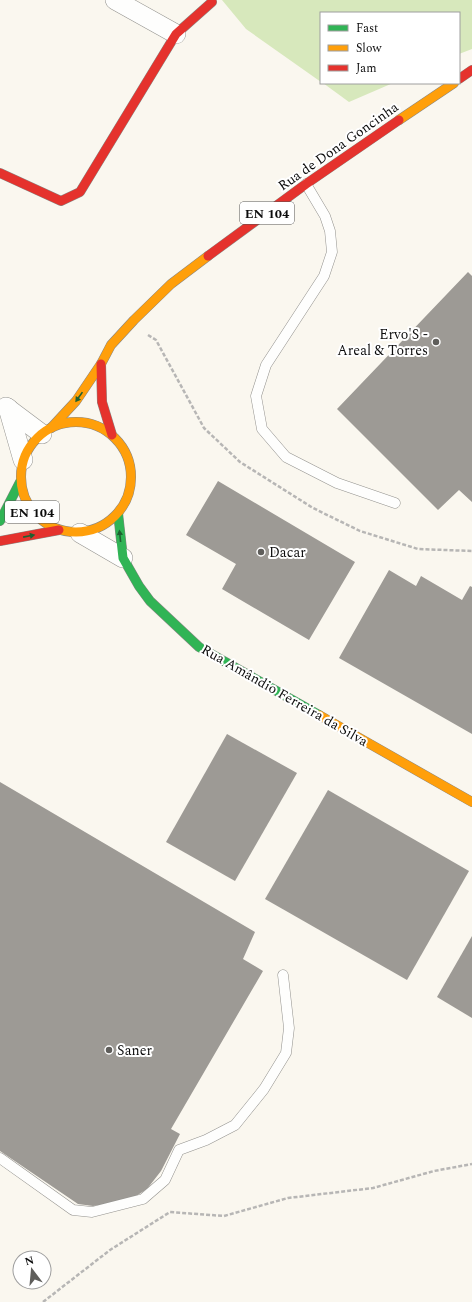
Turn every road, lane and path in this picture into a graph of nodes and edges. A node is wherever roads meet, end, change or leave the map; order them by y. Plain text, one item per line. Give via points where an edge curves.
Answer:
1 (115, 0) edge
2 (212, 2) dead end
3 (176, 34) junction
4 (472, 70) edge
5 (460, 78) edge
6 (453, 84) edge
7 (0, 173) edge
8 (306, 184) junction
9 (101, 364) junction
10 (4, 406) edge
11 (46, 431) junction
12 (112, 435) junction
13 (23, 460) junction
14 (20, 482) junction
15 (395, 503) dead end
16 (118, 513) junction
17 (0, 521) edge
18 (59, 530) junction
19 (80, 533) junction
20 (0, 541) edge
21 (123, 558) junction
22 (472, 802) edge
23 (283, 976) dead end
24 (0, 1158) edge
25 (472, 1164) edge
26 (43, 1302) edge

1 - 3 street
2 - 3 main road
3 - 7 main road via 80,192 61,202
4 - 5 main road
6 - 8 main road, Rua de Dona Goncinha / EN 104
8 - 9 main road, Rua de Dona Goncinha / EN 104 via 171,284 111,345
8 - 15 lane via 325,216 330,231 332,252 324,276 266,365 256,396 262,429 286,457 337,483
9 -> 11 main road, Rua de Dona Goncinha / EN 104 via 76,401
9 - 12 main road, Rua de Dona Goncinha / EN 104 via 102,402
10 - 11 street
10 - 13 street
11 - 12 main road, EN 104 via 66,423 82,422 98,426
11 - 13 main road, EN 104 via 30,446
12 - 16 main road, EN 104 via 123,448 130,464 131,482 127,498
13 - 14 main road, EN 104
14 - 17 main road, EN 104
14 - 18 main road, EN 104 via 24,498 32,512 44,523
16 - 19 main road, EN 104 via 94,530
21 -> 16 main road, Rua Amândio Ferreira da Silva
18 - 19 main road, EN 104
20 -> 18 main road, EN 104
19 - 21 street
21 - 22 main road, Rua Amândio Ferreira da Silva via 150,601 199,647
23 - 24 lane via 289,1028 286,1053 264,1089 235,1125 179,1150 165,1180 144,1199 92,1212 73,1210
25 - 26 path via 434,1170 373,1188 288,1198 224,1216 170,1212 110,1250

